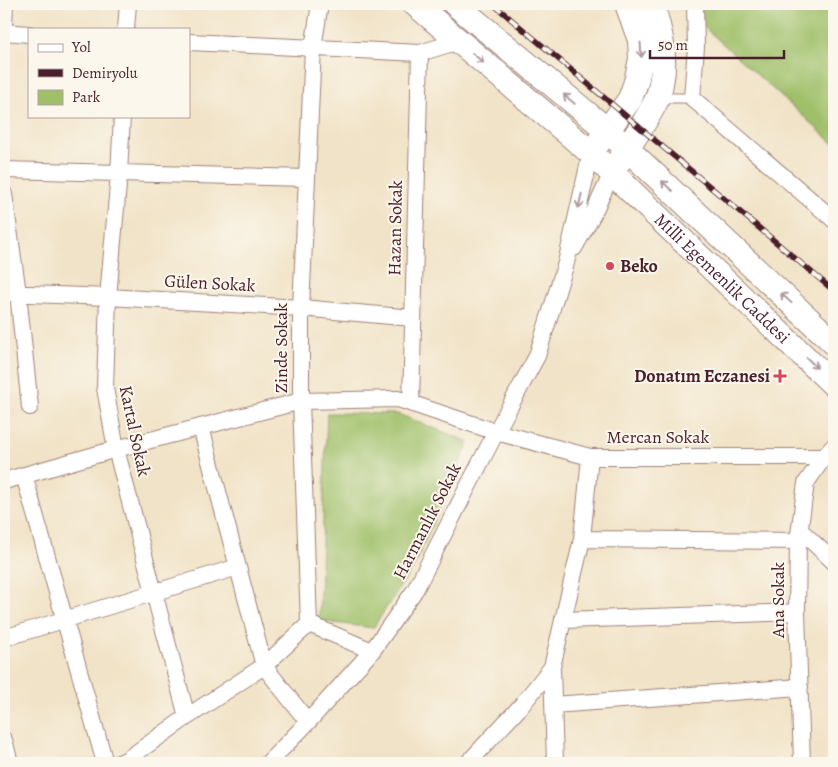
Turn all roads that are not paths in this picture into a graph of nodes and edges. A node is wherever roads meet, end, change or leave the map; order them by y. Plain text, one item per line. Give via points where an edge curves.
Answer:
1 (5, 4) edge
2 (128, 4) edge
3 (320, 4) edge
4 (415, 4) edge
5 (456, 4) edge
6 (627, 4) edge
7 (652, 4) edge
8 (695, 4) edge
9 (4, 23) edge
10 (126, 28) edge
11 (4, 32) edge
12 (28, 34) edge
13 (458, 41) junction
14 (190, 42) edge
15 (314, 48) junction
16 (420, 53) junction
17 (658, 98) junction
18 (692, 98) junction
19 (122, 118) edge
20 (607, 130) junction
21 (627, 149) junction
22 (591, 154) junction
23 (4, 170) edge
24 (612, 173) junction
25 (119, 174) junction
26 (307, 178) junction
27 (4, 194) edge
28 (834, 220) edge
29 (566, 263) junction
30 (11, 293) edge
31 (108, 297) junction
32 (301, 308) junction
33 (413, 318) junction
34 (834, 343) edge
35 (834, 385) edge
36 (301, 401) junction
37 (411, 403) junction
38 (30, 407) dead end
39 (201, 427) junction
40 (496, 432) junction
41 (116, 449) junction
42 (829, 452) edge
43 (590, 457) junction
44 (24, 475) junction
45 (4, 481) edge
46 (799, 535) junction
47 (582, 540) junction
48 (834, 562) edge
49 (238, 567) junction
50 (154, 593) junction
51 (797, 612) junction
52 (65, 620) junction
53 (563, 620) junction
54 (309, 624) junction
55 (4, 638) edge
56 (372, 651) junction
57 (264, 666) junction
58 (552, 667) junction
59 (800, 687) junction
60 (553, 705) junction
61 (187, 717) junction
62 (308, 722) junction
63 (4, 740) edge
64 (10, 763) edge
65 (105, 763) edge
66 (119, 763) edge
67 (268, 763) edge
68 (468, 763) edge
69 (556, 763) edge
70 (802, 763) edge

1 - 9 street
2 - 10 street
3 - 15 street, Zinde Sokak
4 - 13 main road
20 -> 5 main road
6 -> 20 main road via 640,40 641,58 630,98
7 - 17 main road via 664,60
8 - 18 street
11 - 12 street
13 - 16 street
13 -> 22 main road
14 - 15 street
15 - 16 street
15 - 26 street, Zinde Sokak
16 - 33 street, Hazan Sokak
17 - 18 lane
17 - 21 main road
18 - 28 street
19 - 25 street, Kartal Sokak
20 - 21 main road, Milli Egemenlik Caddesi
20 - 22 main road
21 - 24 main road
34 -> 21 main road, Milli Egemenlik Caddesi
22 - 24 main road, Milli Egemenlik Caddesi
22 -> 29 street, Harmanlık Sokak
23 - 25 street
24 - 29 street, Harmanlık Sokak via 594,214
24 -> 35 main road, Milli Egemenlik Caddesi
25 - 26 street
25 - 31 street, Kartal Sokak
26 - 32 street, Zinde Sokak
27 - 30 street
29 - 40 street, Harmanlık Sokak via 537,356
30 - 31 street, Gülen Sokak
30 - 38 street
31 - 32 street, Gülen Sokak
31 - 41 street, Kartal Sokak via 104,388
32 - 33 street, Gülen Sokak
32 - 36 street, Zinde Sokak
33 - 37 street, Hazan Sokak
36 - 37 street, Mercan Sokak via 398,399
36 - 39 street, Mercan Sokak
36 - 54 street, Zinde Sokak
37 - 40 street, Mercan Sokak
39 - 41 street, Mercan Sokak
39 - 49 street
40 - 43 street, Mercan Sokak
40 - 56 street, Harmanlık Sokak via 415,590
41 - 44 street, Mercan Sokak
41 - 50 street, Kartal Sokak
42 - 43 street, Mercan Sokak
42 - 46 street, Ana Sokak via 806,483
43 - 47 street
44 - 45 street, Mercan Sokak
44 - 52 street
46 - 47 street
46 - 48 street
46 - 51 street, Ana Sokak
47 - 53 street
49 - 50 street
49 - 57 street
50 - 52 street
50 - 61 street, Kartal Sokak
51 - 53 street
51 - 59 street, Ana Sokak
52 - 55 street
52 - 65 street
53 - 58 street
54 - 56 street
54 - 57 street
56 - 62 street, Harmanlık Sokak
57 - 61 street
57 - 62 street
58 - 60 street
58 - 68 street
59 - 60 street
59 - 70 street, Ana Sokak
60 - 69 street
61 - 66 street
62 - 67 street, Harmanlık Sokak
63 - 64 street

